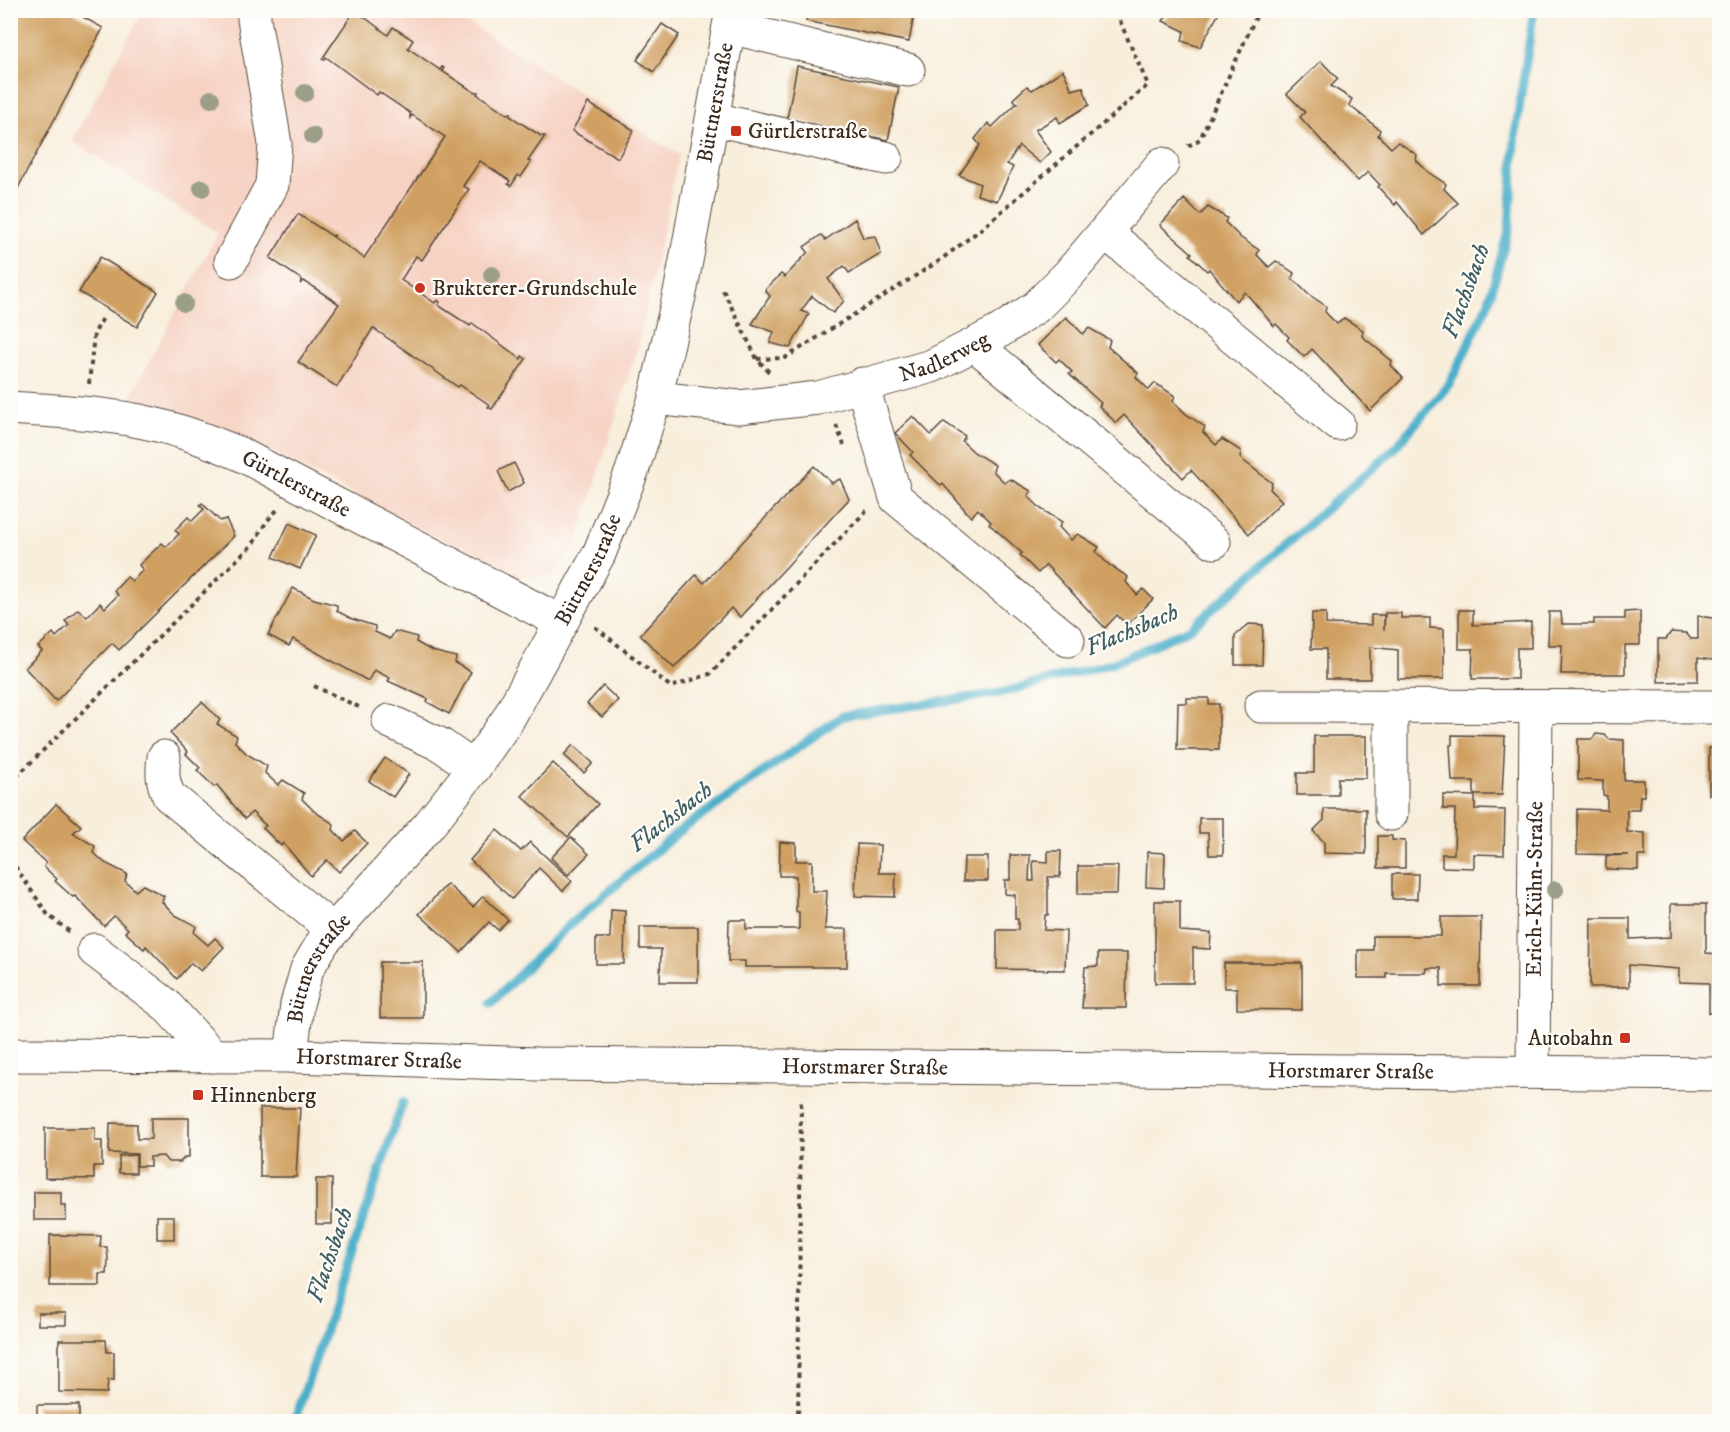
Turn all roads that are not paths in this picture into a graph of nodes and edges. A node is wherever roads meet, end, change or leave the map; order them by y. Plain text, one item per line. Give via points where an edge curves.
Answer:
1 (254, 10) edge
2 (731, 19) edge
3 (908, 70) dead end
4 (714, 119) junction
5 (886, 158) dead end
6 (1162, 164) road end
7 (1105, 232) junction
8 (231, 261) dead end
9 (975, 345) junction
10 (862, 384) junction
11 (655, 398) junction
12 (10, 408) edge
13 (1338, 424) dead end
14 (1214, 543) dead end
15 (574, 621) junction
16 (1068, 640) dead end
17 (1261, 706) dead end
18 (1391, 706) junction
19 (1536, 707) junction
20 (1719, 707) edge
21 (389, 721) road end
22 (165, 757) dead end
23 (474, 768) junction
24 (1391, 814) dead end
25 (333, 930) junction
26 (94, 950) road end
27 (10, 1054) edge
28 (213, 1056) junction
29 (291, 1056) junction
30 (1533, 1071) junction
31 (1719, 1074) edge

1 - 8 street via 275,144 272,186
2 - 3 street
2 - 4 street, Büttnerstraße
4 - 5 street
4 - 11 street, Büttnerstraße
6 - 7 street, Nadlerweg
7 - 9 street, Nadlerweg via 1036,307
7 - 13 street
9 - 10 street, Nadlerweg via 932,366
9 - 14 street
10 - 11 street, Nadlerweg via 818,398 740,407
10 - 16 street via 896,498
11 - 15 street, Büttnerstraße via 632,471
12 - 15 street, Gürtlerstraße via 152,423 207,440
15 - 23 street, Büttnerstraße
17 - 18 street
18 - 19 street
18 - 24 street
19 - 20 street
19 - 30 street, Erich-Kühn-Straße
21 - 23 street via 441,745
22 - 25 street via 162,773 169,796
23 - 25 street, Büttnerstraße via 429,825
25 - 29 street, Büttnerstraße via 307,969 297,1004
26 - 28 street via 165,1004
27 - 28 street, Horstmarer Straße
28 - 29 street, Horstmarer Straße
29 - 30 street, Horstmarer Straße via 538,1064
30 - 31 street, Horstmarer Straße

